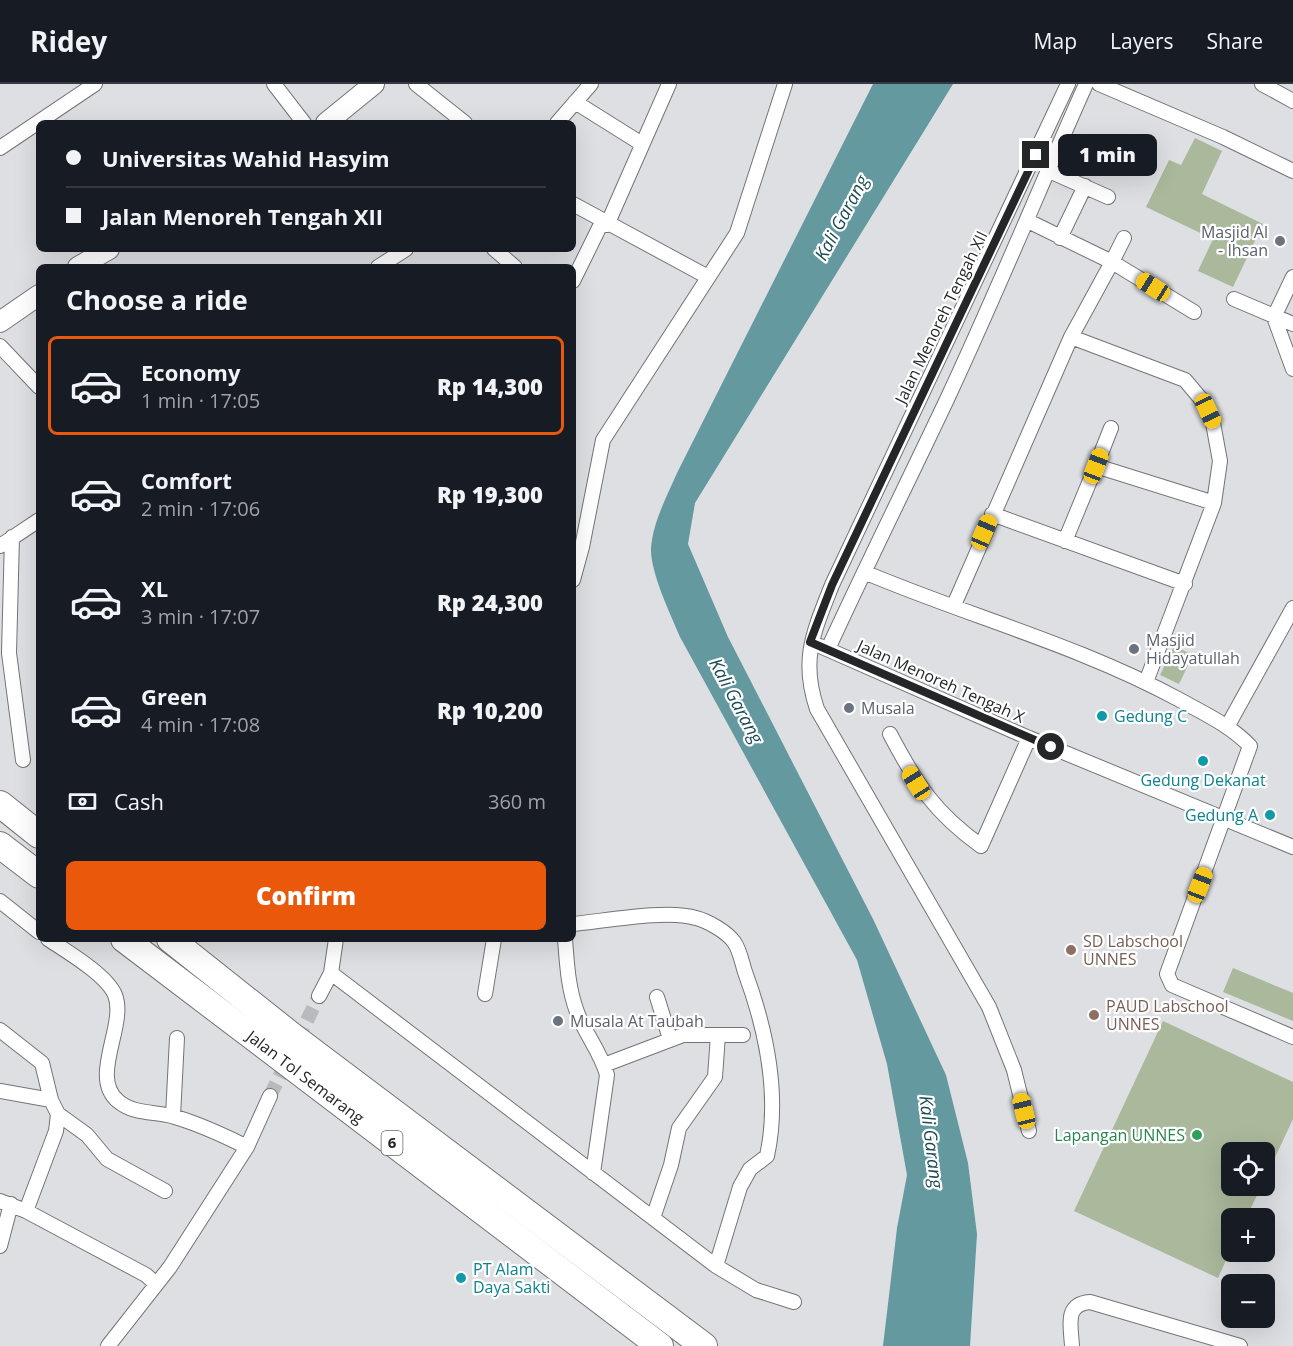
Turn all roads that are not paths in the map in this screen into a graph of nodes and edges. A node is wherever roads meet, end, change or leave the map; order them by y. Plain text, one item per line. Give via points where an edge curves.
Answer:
1 (95, 84) edge
2 (274, 84) edge
3 (374, 84) edge
4 (416, 84) edge
5 (591, 84) edge
6 (669, 84) edge
7 (785, 84) edge
8 (1068, 84) edge
9 (1086, 84) edge
10 (1099, 84) edge
11 (1262, 84) edge
12 (575, 102) junction
13 (1293, 102) edge
14 (42, 120) edge
15 (302, 120) edge
16 (330, 120) edge
17 (461, 120) edge
18 (560, 120) edge
19 (36, 124) edge
20 (642, 144) junction
21 (0, 148) edge
22 (1047, 170) junction
23 (1293, 171) edge
24 (1085, 186) junction
25 (1108, 197) dead end
26 (576, 206) edge
27 (1028, 221) junction
28 (604, 224) junction
29 (1060, 238) junction
30 (1124, 238) dead end
31 (104, 252) edge
32 (400, 252) edge
33 (497, 252) edge
34 (1112, 262) junction
35 (83, 264) edge
36 (382, 264) edge
37 (509, 264) edge
38 (576, 275) edge
39 (708, 277) junction
40 (1293, 277) edge
41 (36, 297) edge
42 (1234, 298) dead end
43 (1194, 312) dead end
44 (1274, 317) junction
45 (0, 322) edge
46 (1293, 324) edge
47 (1071, 337) junction
48 (0, 346) edge
49 (1293, 369) edge
50 (36, 384) edge
51 (1111, 428) dead end
52 (1096, 466) junction
53 (1214, 503) junction
54 (992, 514) junction
55 (36, 522) edge
56 (12, 537) junction
57 (1065, 541) junction
58 (0, 546) edge
59 (576, 569) edge
60 (864, 572) junction
61 (1185, 584) junction
62 (954, 605) junction
63 (1293, 608) edge
64 (810, 642) junction
65 (828, 649) junction
66 (1146, 682) junction
67 (1227, 727) junction
68 (890, 734) dead end
69 (1029, 738) junction
70 (23, 760) dead end
71 (0, 804) edge
72 (1225, 818) junction
73 (36, 833) edge
74 (0, 845) edge
75 (1293, 847) edge
76 (36, 873) edge
77 (0, 901) edge
78 (576, 924) edge
79 (36, 930) edge
80 (52, 942) edge
81 (128, 942) edge
82 (174, 942) edge
83 (336, 942) edge
84 (494, 942) edge
85 (565, 942) edge
86 (331, 973) junction
87 (485, 994) dead end
88 (319, 996) tunnel mouth
89 (657, 997) dead end
90 (0, 1030) edge
91 (718, 1035) junction
92 (743, 1035) dead end
93 (1293, 1037) edge
94 (177, 1038) dead end
95 (670, 1039) junction
96 (604, 1065) junction
97 (0, 1091) edge
98 (270, 1096) tunnel mouth
99 (51, 1100) junction
100 (58, 1114) junction
101 (173, 1116) junction
102 (1029, 1131) dead end
103 (247, 1147) junction
104 (593, 1173) junction
105 (165, 1191) dead end
106 (6, 1203) edge
107 (26, 1211) junction
108 (653, 1218) junction
109 (0, 1246) edge
110 (716, 1266) junction
111 (156, 1284) junction
112 (794, 1302) dead end
113 (695, 1339) edge
114 (108, 1346) edge
115 (660, 1346) edge
116 (1072, 1346) edge
117 (1240, 1346) edge

1 - 14 street
2 - 15 street
3 - 16 main road
4 - 17 street
5 - 12 street
6 - 20 street
7 - 39 street via 736,233
8 - 64 street, Jalan Menoreh Tengah XII via 842,564
9 - 22 street
10 - 23 street
11 - 13 street
12 - 18 street
12 - 20 street
19 - 21 street
20 - 28 street
22 - 24 street
22 - 27 street
24 - 25 street
24 - 29 street
26 - 28 street
27 - 29 street
27 - 60 street
28 - 38 street
28 - 39 street
29 - 34 street
30 - 34 street
31 - 35 main road
32 - 36 street
33 - 37 street
34 - 43 street
34 - 47 street
39 - 59 street via 603,440
40 - 44 street
41 - 45 main road
42 - 44 street
44 - 46 street
44 - 49 street
47 - 53 street via 1185,380 1194,390 1213,423 1219,450 1220,475
47 - 54 street
48 - 50 street
51 - 52 street
52 - 53 street
52 - 57 street
53 - 61 street
54 - 57 street
54 - 62 street
55 - 56 street
56 - 58 street
56 - 70 street via 9,653
57 - 61 street
60 - 62 street
60 - 65 street
61 - 66 street
62 - 66 street
63 - 67 street
64 - 65 street, Jalan Menoreh Tengah X
64 - 102 street via 809,680 817,709 989,1007 1014,1070
65 - 69 street, Jalan Menoreh Tengah X
66 - 67 street
67 - 72 street via 1250,746
68 - 69 street via 924,795 951,825 981,846
69 - 72 street, Jalan Menoreh Tengah X
71 - 73 highway
72 - 75 street, Jalan Menoreh Tengah X
72 - 93 street via 1168,980
74 - 76 highway
77 - 79 street
78 - 110 street via 670,915 695,917 734,942 756,1000 771,1076 770,1141 767,1156 750,1170 740,1187
80 - 101 street via 84,964 115,995 118,1013 107,1067 108,1088 117,1101 132,1110
81 - 115 highway, Jalan Tol Semarang / 6
82 - 113 highway, Jalan Tol Semarang / 6 via 296,1039
83 - 86 street
84 - 87 street
85 - 96 street via 569,986 578,1014
86 - 88 street
86 - 104 street
89 - 95 street
90 - 99 street via 42,1063
91 - 92 street
91 - 95 street
91 - 108 street via 714,1077 679,1128
94 - 101 street
95 - 96 street
96 - 104 street via 607,1075
97 - 99 street
98 - 103 street
99 - 100 street
100 - 105 street via 87,1135 107,1159
100 - 107 street via 56,1131
101 - 103 street
103 - 111 street
104 - 108 street
106 - 107 street
106 - 109 street
107 - 111 street
108 - 110 street
110 - 112 street via 756,1290
111 - 114 street
116 - 117 street via 1073,1309 1090,1302

